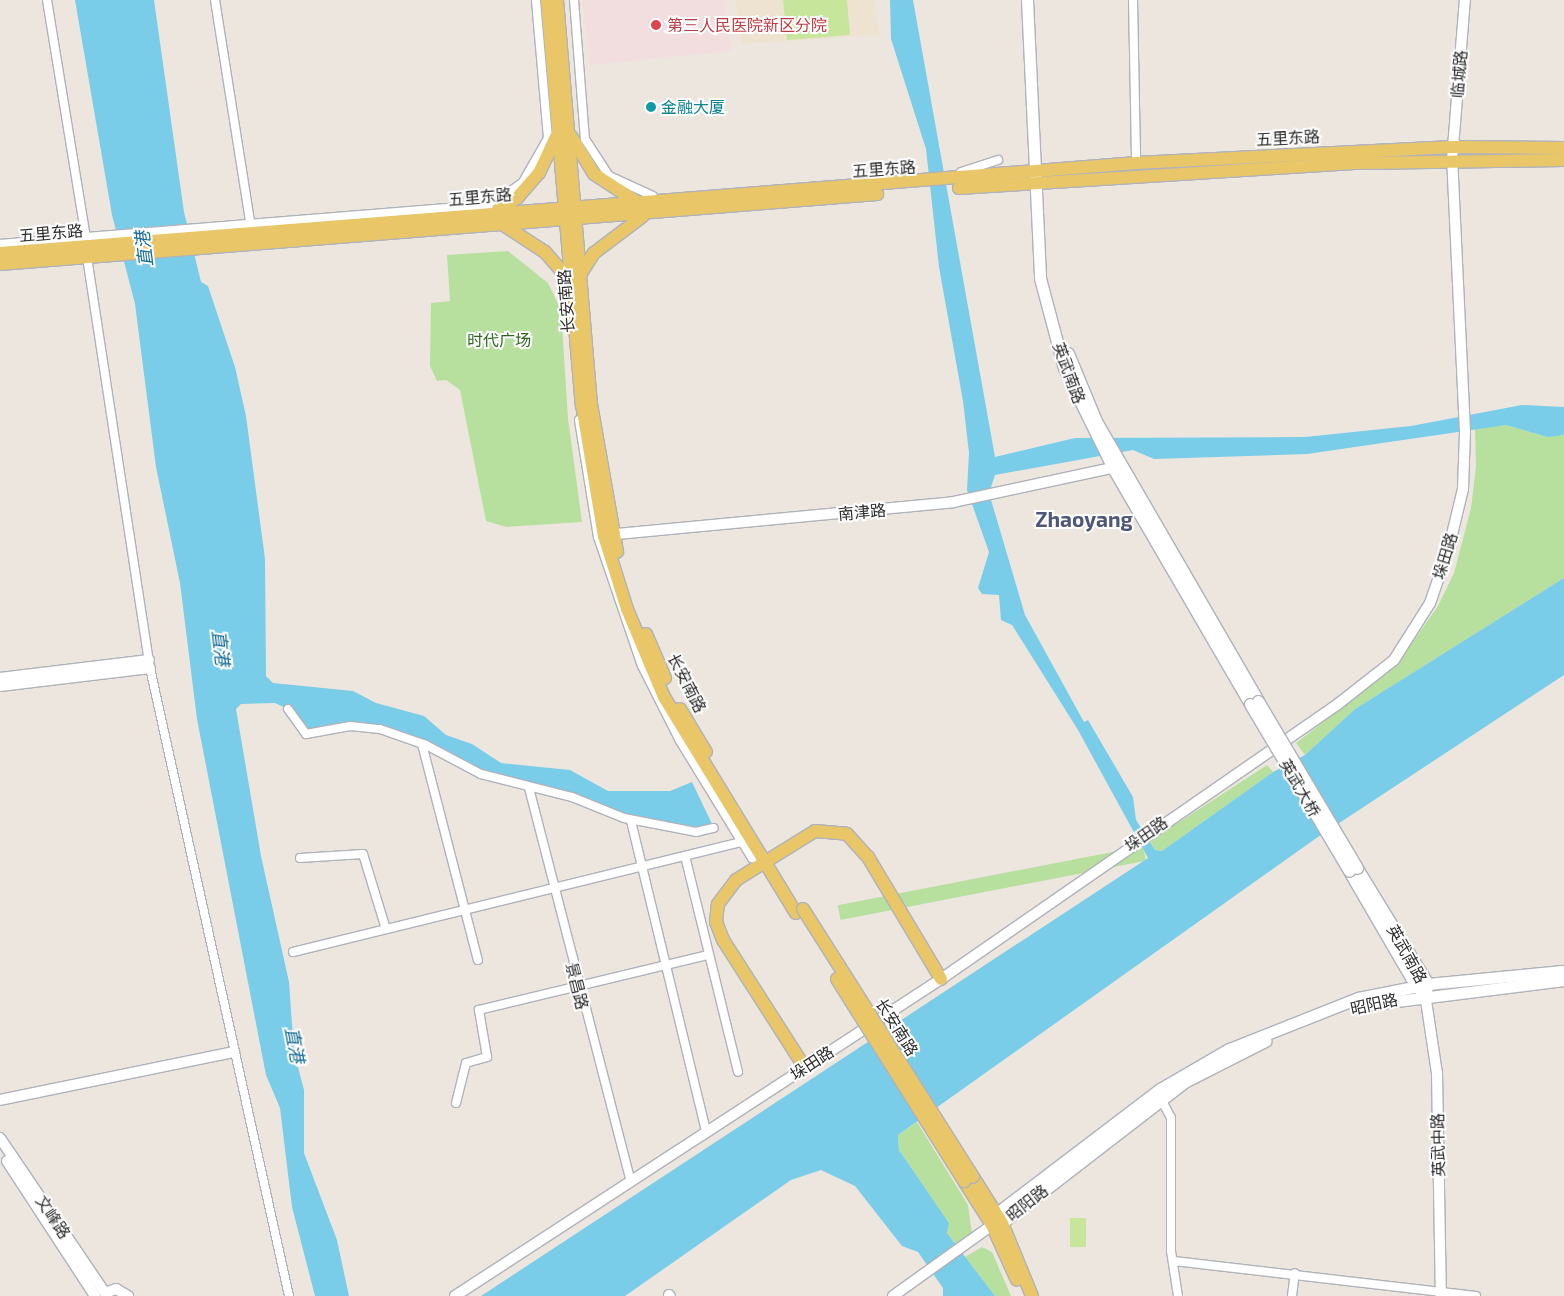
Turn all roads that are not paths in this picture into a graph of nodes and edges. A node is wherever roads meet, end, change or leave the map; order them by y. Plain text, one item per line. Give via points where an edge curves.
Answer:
1 (47, 0) edge
2 (215, 0) edge
3 (536, 0) edge
4 (547, 0) edge
5 (557, 0) edge
6 (574, 0) edge
7 (1027, 0) edge
8 (1035, 0) edge
9 (1133, 0) edge
10 (1465, 0) edge
11 (563, 131) junction
12 (1564, 148) edge
13 (1452, 154) junction
14 (998, 160) dead end
15 (1564, 160) edge
16 (1136, 163) junction
17 (1037, 178) junction
18 (965, 179) junction
19 (922, 183) junction
20 (636, 201) junction
21 (496, 211) junction
22 (570, 213) junction
23 (648, 213) junction
24 (502, 224) junction
25 (252, 234) junction
26 (0, 244) edge
27 (87, 246) junction
28 (0, 254) edge
29 (0, 264) edge
30 (576, 279) junction
31 (567, 299) dead end
32 (1118, 467) junction
33 (605, 536) junction
34 (149, 664) junction
35 (0, 678) edge
36 (0, 686) edge
37 (1254, 702) joint
38 (288, 708) dead end
39 (422, 744) junction
40 (529, 788) junction
41 (631, 821) junction
42 (714, 828) dead end
43 (742, 842) junction
44 (685, 856) junction
45 (300, 858) dead end
46 (768, 860) junction
47 (641, 867) junction
48 (1353, 870) joint
49 (553, 889) junction
50 (465, 909) junction
51 (386, 929) junction
52 (292, 952) dead end
53 (708, 955) junction
54 (478, 960) dead end
55 (664, 965) junction
56 (1564, 971) edge
57 (940, 979) junction
58 (1564, 980) edge
59 (578, 986) junction
60 (1423, 988) junction
61 (234, 1052) junction
62 (805, 1068) junction
63 (738, 1072) dead end
64 (1161, 1099) junction
65 (0, 1100) edge
66 (456, 1103) dead end
67 (706, 1132) junction
68 (0, 1138) edge
69 (0, 1150) edge
70 (631, 1181) junction
71 (997, 1220) junction
72 (1174, 1261) junction
73 (1295, 1273) junction
74 (1441, 1293) edge
75 (102, 1295) edge
76 (128, 1296) edge
77 (289, 1296) edge
78 (455, 1296) edge
79 (893, 1296) edge
80 (1022, 1296) edge
81 (1032, 1296) edge
82 (1178, 1296) edge
83 (1292, 1296) edge
84 (1476, 1296) edge

1 - 27 street
2 - 25 street
3 - 25 street via 548,138 537,163 507,195 492,204
4 - 11 main road, 长安南路
5 - 11 main road, 长安南路
6 - 19 street via 585,139 609,176 635,191 647,197
7 - 17 main road, 英武南路
8 - 17 main road, 英武南路
9 - 16 street
10 - 13 street, 临城路
11 - 20 main road via 594,174
11 - 21 main road via 539,173 517,198
11 - 22 main road, 长安南路
12 - 13 main road, 五里东路
13 - 15 main road, 五里东路
13 - 16 main road, 五里东路
13 - 17 main road, 五里东路
13 - 57 street, 垛田路 via 1465,432 1463,488 1448,551 1430,603 1394,660 1338,704
14 - 18 street
16 - 17 main road, 五里东路
17 - 18 main road, 五里东路
17 - 32 main road, 英武南路 via 1040,278 1064,368
18 - 19 main road, 五里东路
19 - 20 main road, 五里东路
19 - 23 main road, 五里东路
20 - 22 main road, 五里东路
21 - 22 main road, 五里东路
21 - 25 main road, 五里东路
22 - 23 main road, 五里东路
22 - 24 main road, 五里东路
22 - 30 main road, 长安南路
23 - 30 main road via 606,241
24 - 25 main road, 五里东路
24 - 30 main road via 545,252
25 - 27 main road, 五里东路
26 - 27 street
27 - 28 main road, 五里东路
27 - 29 main road, 五里东路
27 - 34 street
30 - 33 main road, 长安南路
31 - 33 street via 584,465
32 - 33 street, 南津路 via 953,502
32 - 37 main road, 英武南路
33 - 43 street via 620,612 658,700
33 - 46 main road, 长安南路 via 671,693
34 - 35 street
34 - 36 street
34 - 61 street
37 - 48 main road, 英武大桥, bridge
38 - 39 street via 306,734 350,726 380,729
39 - 40 street via 480,774
39 - 50 street
40 - 41 street via 572,797
40 - 49 street, 景昌路
41 - 42 street via 696,832
41 - 47 street
43 - 44 street
43 - 46 street via 752,858
44 - 47 street
44 - 53 street
45 - 51 street via 363,854
46 - 57 main road via 815,831 847,834 868,857
46 - 62 main road via 723,894 716,922 723,940
46 - 71 main road, 长安南路, bridge
47 - 49 street
47 - 55 street
48 - 60 main road, 英武南路
49 - 50 street
49 - 59 street, 景昌路
50 - 51 street
50 - 54 street
51 - 52 street
53 - 55 street
53 - 63 street
55 - 59 street
55 - 67 street
56 - 60 main road, 昭阳路
57 - 62 street, 垛田路
58 - 60 main road, 昭阳路
59 - 66 street via 479,1010 487,1057 466,1063
59 - 70 street, 景昌路
60 - 64 main road, 昭阳路 via 1287,1030 1186,1080
60 - 71 main road, 昭阳路 via 1358,998 1286,1024 1192,1068
60 - 74 street, 英武中路 via 1437,1073
61 - 65 street
61 - 77 street
62 - 67 street, 垛田路
64 - 71 main road, 昭阳路
64 - 72 street via 1171,1118
67 - 70 street, 垛田路
68 - 75 street, 文峰路
69 - 75 street, 文峰路
70 - 78 street, 垛田路
71 - 79 street via 973,1242
71 - 80 main road, 长安南路
71 - 81 main road, 长安南路
72 - 73 street
72 - 82 street
73 - 74 street
73 - 83 street
74 - 84 street
75 - 76 street via 116,1289

